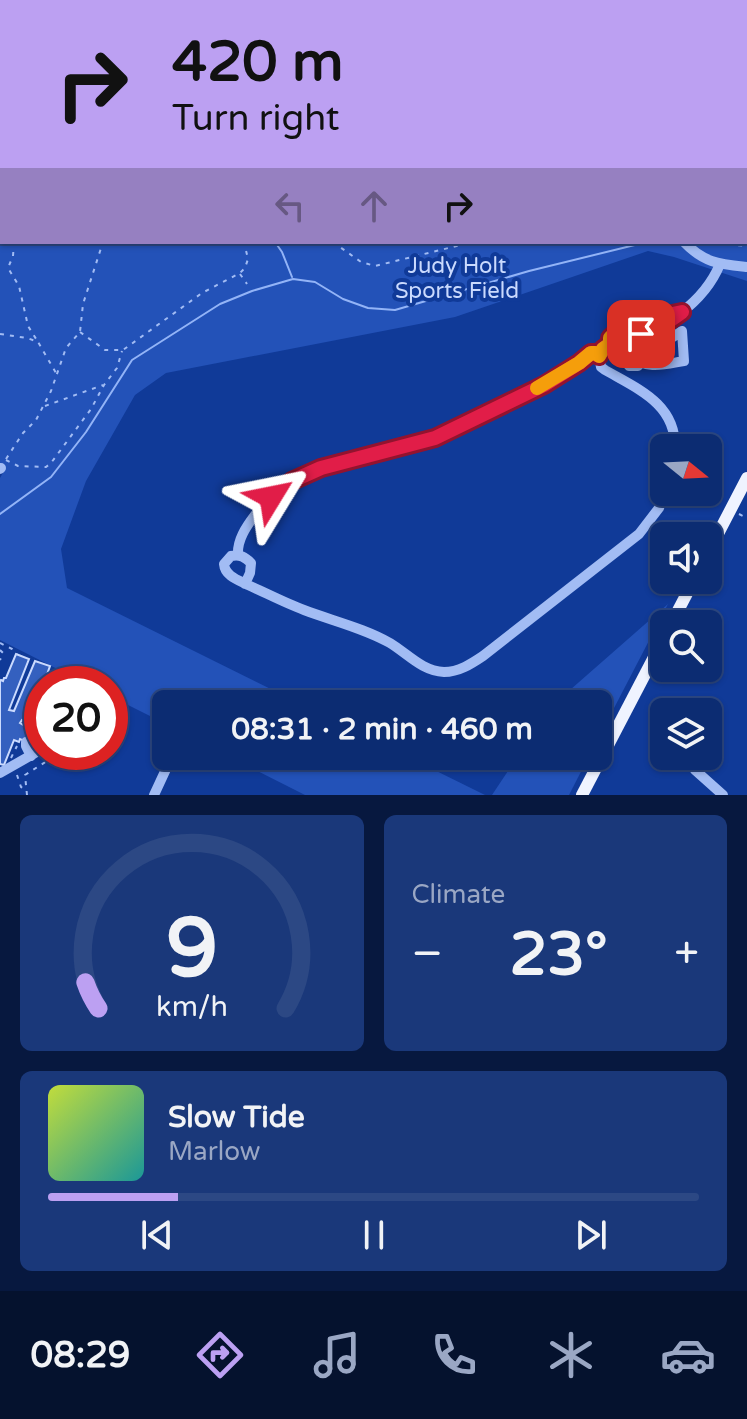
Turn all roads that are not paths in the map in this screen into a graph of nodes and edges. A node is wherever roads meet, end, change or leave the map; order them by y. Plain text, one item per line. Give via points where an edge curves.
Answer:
1 (686, 244) edge
2 (720, 264) junction
3 (747, 267) edge
4 (618, 342) junction
5 (599, 356) junction
6 (642, 362) dead end
7 (674, 434) edge
8 (747, 478) edge
9 (660, 506) edge
10 (722, 526) edge
11 (238, 555) junction
12 (245, 584) junction
13 (650, 665) edge
14 (24, 760) edge
15 (166, 770) edge
16 (695, 770) edge
17 (0, 773) edge
18 (154, 795) edge
19 (582, 795) edge
20 (723, 795) edge

1 - 2 street
2 - 3 street
2 - 4 street via 706,289 682,312 648,319
4 - 5 street
4 - 6 street via 629,366
5 - 7 street via 601,367 664,411
5 - 11 street via 591,353 544,385 435,438 321,468 292,481 258,511 241,537
8 - 10 main road
9 - 12 street via 639,534 483,656 457,670 432,670 369,633
11 - 12 street via 251,563
11 - 12 street via 227,559 225,570
13 - 19 main road
14 - 17 street
15 - 18 street
16 - 20 street

